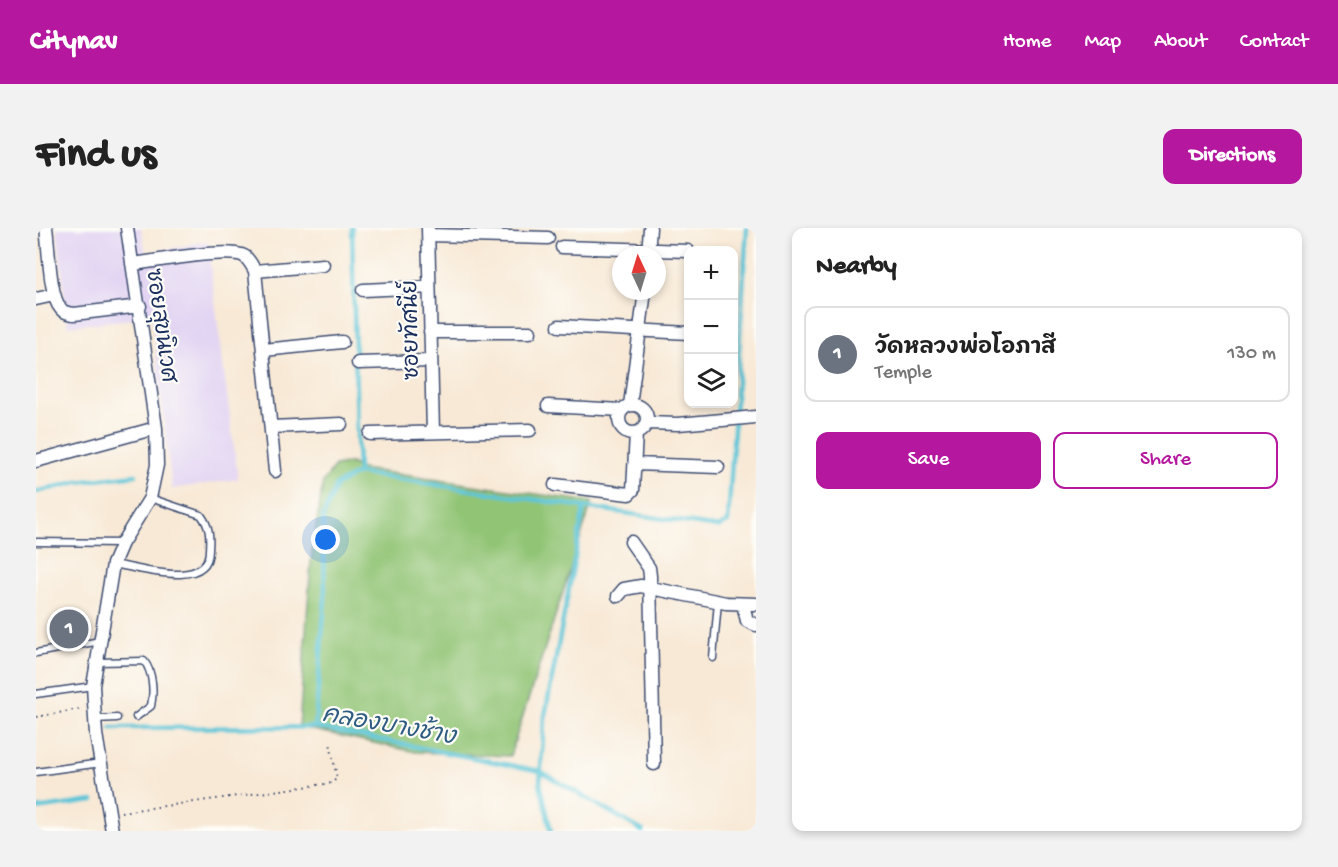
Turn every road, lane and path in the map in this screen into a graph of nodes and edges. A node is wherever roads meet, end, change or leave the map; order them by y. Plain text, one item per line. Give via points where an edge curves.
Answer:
1 (46, 228) edge
2 (127, 228) edge
3 (650, 228) edge
4 (428, 232) edge
5 (548, 238) dead end
6 (648, 246) edge
7 (562, 247) dead end
8 (612, 250) edge
9 (666, 252) edge
10 (684, 252) edge
11 (132, 264) junction
12 (323, 265) dead end
13 (255, 271) junction
14 (429, 287) junction
15 (363, 290) dead end
16 (54, 295) junction
17 (36, 299) edge
18 (644, 300) edge
19 (140, 306) junction
20 (560, 326) dead end
21 (641, 331) junction
22 (430, 332) junction
23 (530, 332) dead end
24 (684, 333) edge
25 (342, 342) dead end
26 (264, 350) junction
27 (430, 361) junction
28 (358, 363) dead end
29 (548, 406) dead end
30 (626, 407) junction
31 (752, 418) edge
32 (647, 423) junction
33 (340, 424) dead end
34 (271, 427) junction
35 (156, 428) junction
36 (530, 430) dead end
37 (433, 432) junction
38 (636, 433) junction
39 (370, 434) dead end
40 (36, 461) edge
41 (635, 464) junction
42 (718, 467) dead end
43 (275, 471) dead end
44 (555, 485) dead end
45 (150, 498) junction
46 (36, 542) edge
47 (631, 542) dead end
48 (122, 543) junction
49 (113, 564) junction
50 (651, 588) junction
51 (618, 596) dead end
52 (718, 601) junction
53 (750, 604) edge
54 (756, 625) edge
55 (101, 640) junction
56 (36, 653) edge
57 (713, 658) dead end
58 (98, 662) junction
59 (93, 686) junction
60 (36, 694) edge
61 (93, 706) junction
62 (36, 717) edge
63 (136, 717) dead end
64 (117, 718) dead end
65 (95, 719) junction
66 (330, 743) dead end
67 (101, 763) junction
68 (654, 764) dead end
69 (36, 772) edge
70 (109, 813) junction
71 (112, 831) edge

1 - 16 street
2 - 11 street, ซอยสุขนิเวศ
3 - 6 street
4 - 5 street
4 - 14 street, ซอยทัศนีย์
7 - 8 street
9 - 10 street
11 - 13 street via 234,253 244,256
11 - 19 street, ซอยสุขนิเวศ
12 - 13 street
13 - 26 street
14 - 15 street
14 - 22 street, ซอยทัศนีย์
16 - 17 street
16 - 19 street via 66,313
18 - 21 street
19 - 35 street, ซอยสุขนิเวศ
20 - 21 street
21 - 24 street
21 - 30 street
22 - 23 street
22 - 27 street, ซอยทัศนีย์
25 - 26 street
26 - 34 street
27 - 28 street
27 - 37 street, ซอยทัศนีย์
29 - 30 street
30 - 32 street via 644,409
30 - 38 street via 619,420 621,426
31 - 32 street
32 - 38 street
33 - 34 street
34 - 43 street
35 - 40 street
35 - 45 street, ซอยสุขนิเวศ via 157,465
36 - 37 street
37 - 39 street
38 - 41 street
41 - 42 street
41 - 44 street via 633,490 629,494
45 - 48 street, ซอยสุขนิเวศ
45 - 49 lane via 201,515 210,532 209,559 194,574 179,575
46 - 48 lane
47 - 50 street via 649,568
48 - 49 street, ซอยสุขนิเวศ
49 - 55 street, ซอยสุขนิเวศ
50 - 51 street via 629,587
50 - 52 street
50 - 68 street
52 - 53 street
52 - 57 lane
53 - 54 street via 747,621
55 - 56 lane
55 - 58 street, ซอยสุขนิเวศ
58 - 59 street, ซอยสุขนิเวศ
58 - 63 lane via 134,659 149,667 152,706
59 - 60 lane
59 - 61 street, ซอยสุขนิเวศ
61 - 62 path
61 - 65 street, ซอยสุขนิเวศ
64 - 65 lane
65 - 67 street, ซอยสุขนิเวศ
66 - 70 path via 337,778 332,783
67 - 69 lane
67 - 70 street, ซอยสุขนิเวศ
70 - 71 street, ซอยสุขนิเวศ

